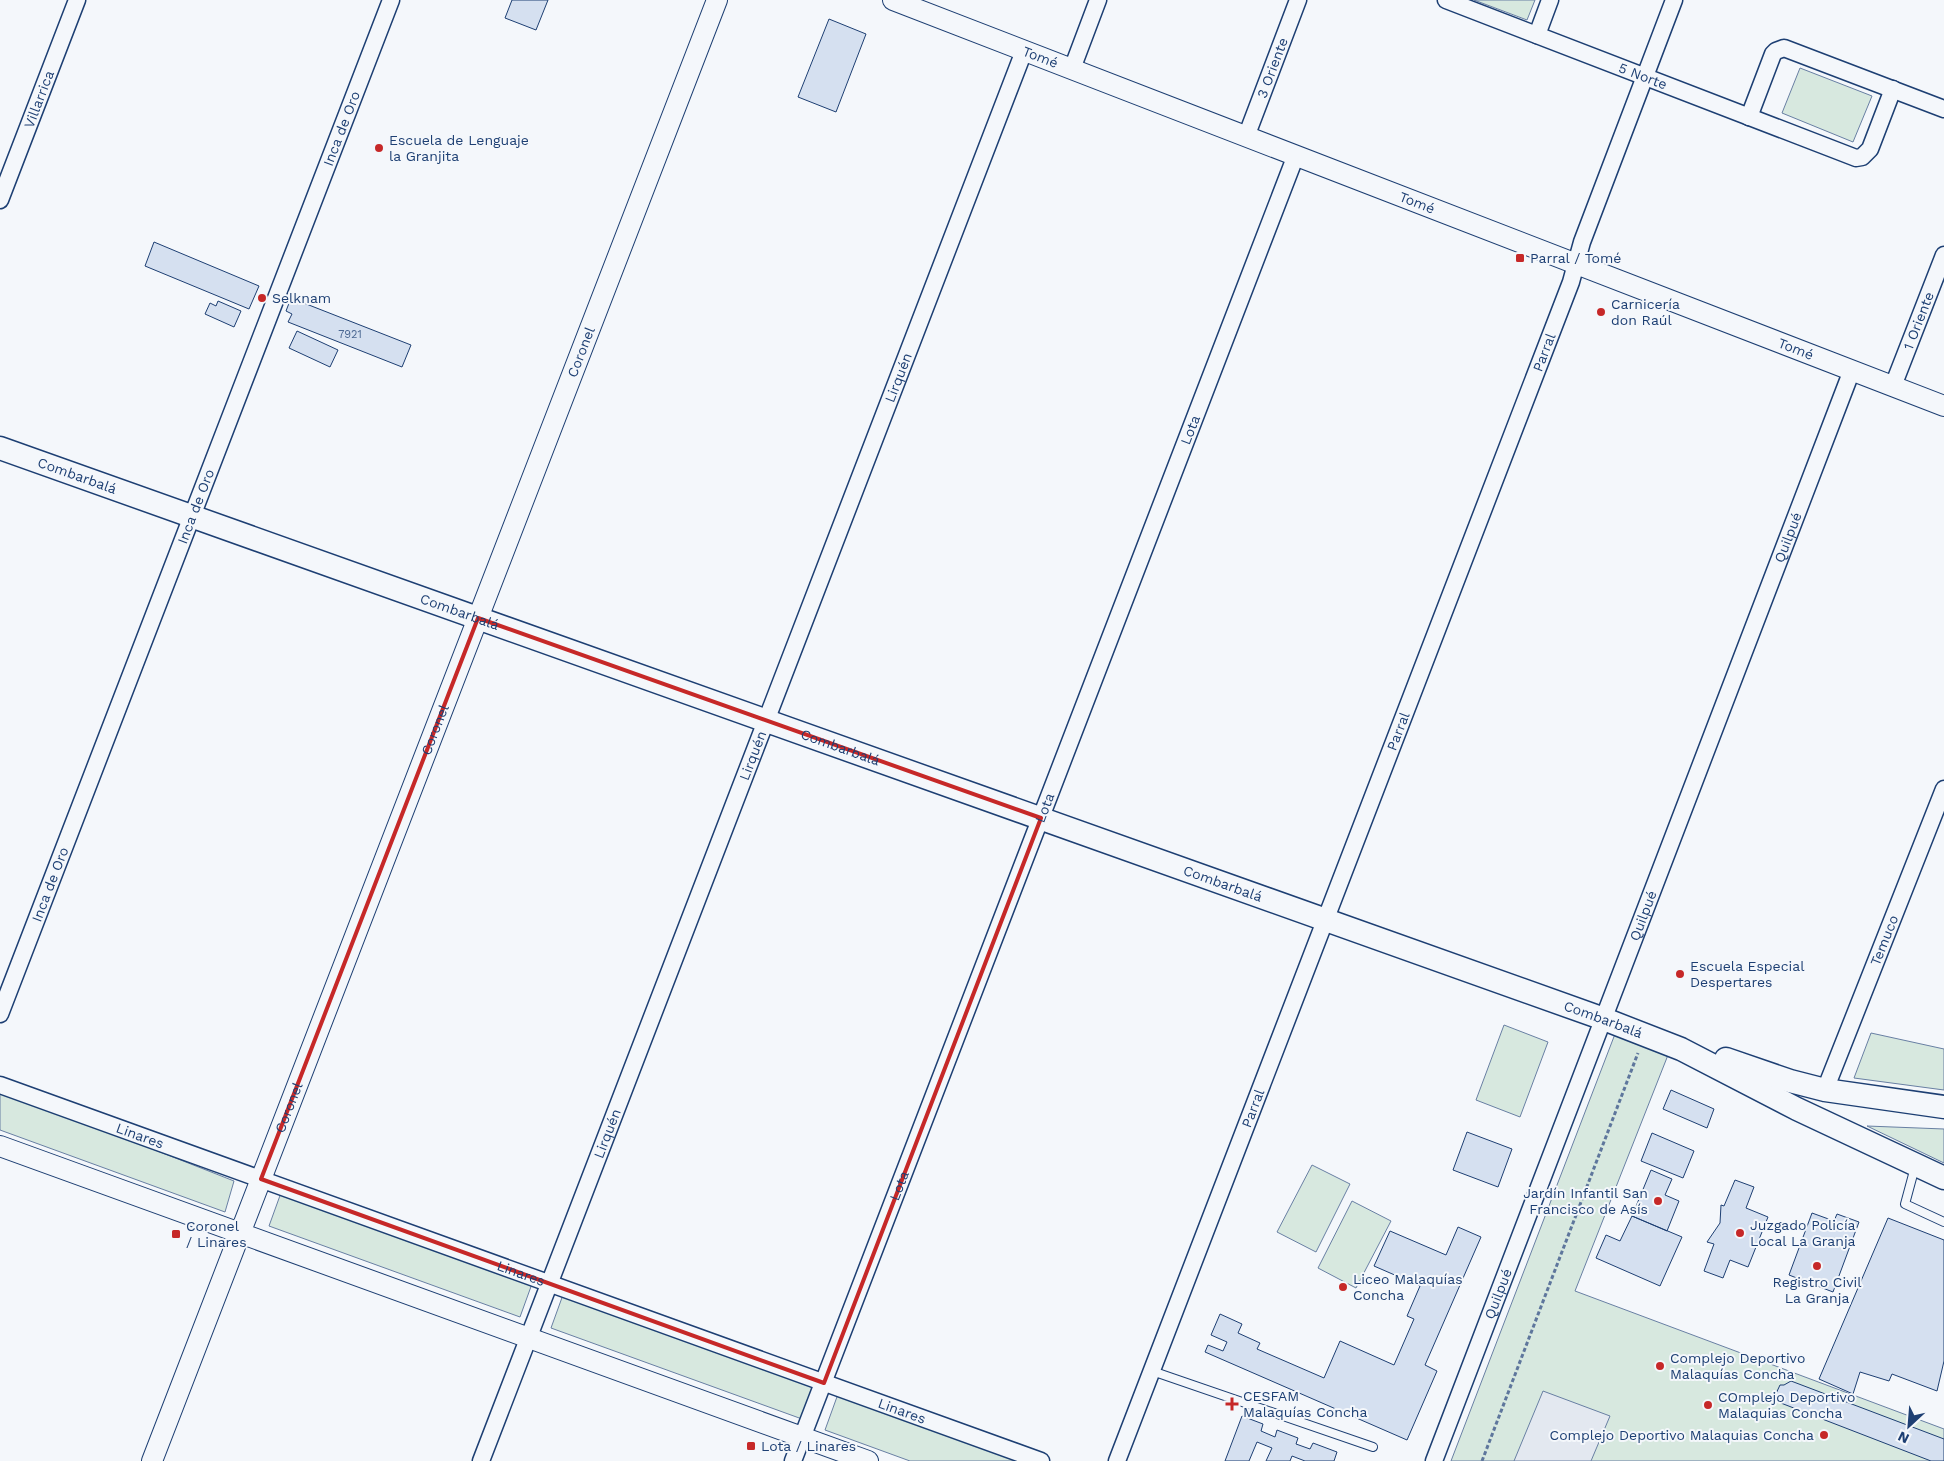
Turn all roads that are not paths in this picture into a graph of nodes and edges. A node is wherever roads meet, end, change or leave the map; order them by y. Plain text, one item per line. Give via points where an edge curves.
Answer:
1 (77, 0) edge
2 (391, 0) edge
3 (717, 0) edge
4 (892, 0) edge
5 (1098, 0) edge
6 (1298, 0) edge
7 (1446, 0) edge
8 (1550, 0) edge
9 (1674, 0) edge
10 (1536, 35) junction
11 (1024, 51) junction
12 (1072, 69) junction
13 (1645, 77) junction
14 (1893, 89) junction
15 (1944, 108) edge
16 (1748, 118) junction
17 (1246, 136) junction
18 (1296, 155) junction
19 (0, 200) edge
20 (1944, 255) edge
21 (1576, 264) junction
22 (1852, 370) junction
23 (1893, 386) junction
24 (1944, 406) edge
25 (0, 448) edge
26 (192, 516) junction
27 (478, 618) junction
28 (766, 721) junction
29 (1944, 789) edge
30 (1041, 818) junction
31 (1326, 920) junction
32 (0, 1014) edge
33 (1604, 1019) junction
34 (1681, 1049) junction
35 (0, 1085) edge
36 (1825, 1090) junction
37 (1861, 1096) junction
38 (1944, 1107) edge
39 (1846, 1131) junction
40 (0, 1146) edge
41 (1916, 1165) junction
42 (1944, 1178) edge
43 (261, 1179) junction
44 (1944, 1222) edge
45 (240, 1233) junction
46 (549, 1283) junction
47 (528, 1338) junction
48 (1152, 1371) junction
49 (824, 1382) junction
50 (802, 1437) junction
51 (1372, 1447) dead end
52 (152, 1461) edge
53 (481, 1461) edge
54 (794, 1461) edge
55 (868, 1461) edge
56 (1041, 1461) edge
57 (1117, 1461) edge
58 (1434, 1461) edge

1 - 19 street, Villarrica
2 - 26 street, Inca de Oro
3 - 27 street, Coronel
4 - 11 street, Tomé
5 - 12 street
6 - 17 street, 3 Oriente
7 - 10 street, 5 Norte
8 - 10 street
9 - 13 street, Parral
10 - 13 street, 5 Norte
11 - 12 street, Tomé
11 - 28 street, Lirquén
12 - 17 street, Tomé
13 - 16 street, 5 Norte
13 - 21 street, Parral
14 - 15 street
14 - 16 street, 5 Norte via 1870,149 1862,157 1850,157
14 - 16 street via 1780,49 1773,54
17 - 18 street, Tomé
18 - 21 street, Tomé
18 - 30 street, Lota
20 - 23 street, 1 Oriente
21 - 22 street, Tomé
21 - 31 street, Parral
22 - 23 street, Tomé
22 - 33 street, Quilpué
23 - 24 street, Tomé
25 - 26 main road, Combarbalá
26 - 27 main road, Combarbalá
26 - 32 street, Inca de Oro
27 - 28 main road, Combarbalá
27 - 43 street, Coronel
28 - 30 main road, Combarbalá
28 - 46 street, Lirquén
29 - 36 street, Temuco
30 - 31 main road, Combarbalá
30 - 49 street, Lota
31 - 33 main road, Combarbalá
31 - 48 street, Parral
33 - 34 main road, Combarbalá
33 - 58 street, Quilpué
34 - 36 main road, Combarbalá via 1722,1058
34 - 39 main road, Combarbalá
35 - 43 street, Linares
36 - 37 main road, Combarbalá
37 - 38 main road, Combarbalá
37 - 39 main road via 1852,1101 1845,1113
39 - 41 main road, Combarbalá
40 - 45 street
41 - 42 main road, Combarbalá
41 - 44 lane via 1905,1204
43 - 45 street, Coronel
43 - 46 street, Linares
45 - 47 street
45 - 52 street, Coronel
46 - 47 street, Lirquén
46 - 49 street, Linares
47 - 50 street
47 - 53 street, Lirquén
48 - 51 lane
48 - 57 street, Parral
49 - 50 street, Lota
49 - 56 street, Linares
50 - 54 street, Lota
50 - 55 street

